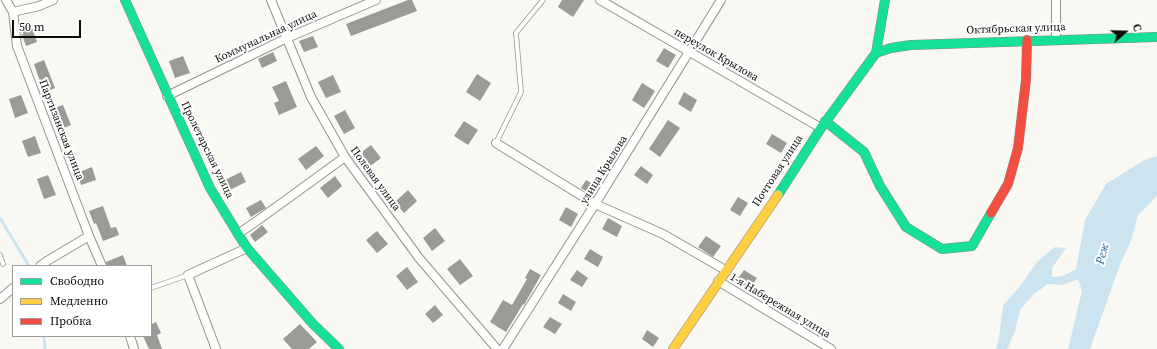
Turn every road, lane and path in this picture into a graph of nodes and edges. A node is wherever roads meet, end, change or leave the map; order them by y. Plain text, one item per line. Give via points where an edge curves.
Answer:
1 (6, 0) edge
2 (53, 0) edge
3 (125, 0) edge
4 (271, 0) edge
5 (376, 0) edge
6 (543, 0) edge
7 (600, 0) edge
8 (721, 0) edge
9 (885, 0) edge
10 (1056, 0) edge
11 (13, 12) junction
12 (1157, 37) edge
13 (287, 38) junction
14 (1027, 40) junction
15 (1056, 40) junction
16 (689, 52) junction
17 (876, 53) junction
18 (168, 96) junction
19 (823, 124) junction
20 (496, 143) joint
21 (345, 157) junction
22 (595, 204) junction
23 (238, 234) junction
24 (89, 236) junction
25 (247, 248) junction
26 (0, 255) edge
27 (3, 264) dead end
28 (41, 265) edge
29 (102, 265) edge
30 (726, 271) junction
31 (188, 275) junction
32 (718, 282) junction
33 (152, 288) edge
34 (12, 289) edge
35 (0, 300) edge
36 (130, 337) edge
37 (134, 349) edge
38 (216, 349) edge
39 (339, 349) edge
40 (497, 349) edge
41 (503, 349) edge
42 (672, 349) edge
43 (831, 349) edge

1 - 11 street, Партизанская улица
2 - 11 street
3 - 18 street, Пролетарская улица
4 - 13 street, Полевая улица
5 - 13 street, Коммунальная улица
6 - 20 lane via 516,33 521,92
7 - 16 street, переулок Крылова
8 - 16 street, улица Крылова
9 - 17 street, Почтовая улица
10 - 15 street
11 - 24 street, Партизанская улица via 17,46
12 - 15 street, Октябрьская улица
13 - 18 street, Коммунальная улица
13 - 21 street, Полевая улица via 311,97
14 - 15 street, Октябрьская улица
14 - 17 street, Октябрьская улица via 911,46
14 - 19 street via 1026,80 1018,148 1008,184 972,246 942,249 906,227 880,186 864,152
16 - 19 street, переулок Крылова
16 - 22 street, улица Крылова
17 - 19 street, Почтовая улица
18 - 23 street, Пролетарская улица via 210,188
19 - 30 street, Почтовая улица
20 - 22 street
21 - 23 street
21 - 40 street, Полевая улица via 419,258
22 - 30 street via 664,234
22 - 41 street, улица Крылова
23 - 25 street, Пролетарская улица
24 - 28 street
24 - 29 street, Партизанская улица
25 - 31 street
25 - 39 street, Пролетарская улица via 313,324
26 - 27 lane
30 - 32 street, Почтовая улица
31 - 33 lane
31 - 38 street
32 - 42 street, Почтовая улица
32 - 43 street, 1-я Набережная улица
34 - 35 street
36 - 37 street

